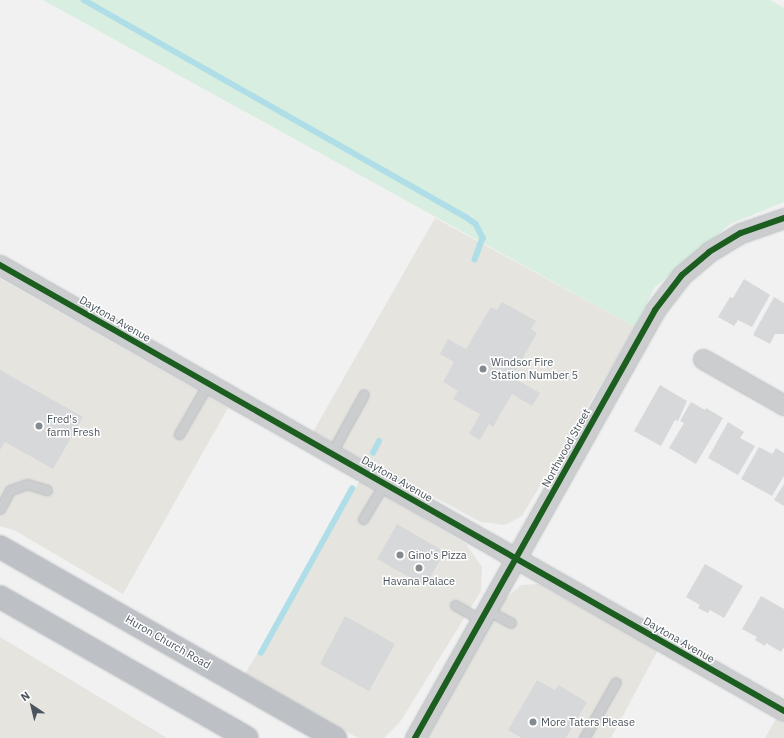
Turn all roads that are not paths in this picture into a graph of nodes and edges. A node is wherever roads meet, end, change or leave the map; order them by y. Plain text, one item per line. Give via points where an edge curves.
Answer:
1 (784, 218) edge
2 (0, 265) edge
3 (703, 359) dead end
4 (208, 384) junction
5 (364, 394) dead end
6 (784, 405) edge
7 (179, 434) dead end
8 (331, 454) junction
9 (384, 484) junction
10 (47, 490) dead end
11 (0, 509) edge
12 (363, 519) dead end
13 (0, 547) edge
14 (516, 558) junction
15 (0, 597) edge
16 (455, 605) dead end
17 (484, 615) junction
18 (511, 623) dead end
19 (616, 682) dead end
20 (784, 711) edge
21 (247, 738) edge
22 (335, 738) edge
23 (415, 738) edge
24 (584, 738) edge

1 - 14 street, Northwood Street via 741,233 710,252 682,275 655,310
2 - 4 street, Daytona Avenue
3 - 6 street
4 - 7 lane
4 - 8 street, Daytona Avenue
5 - 8 lane
8 - 9 street, Daytona Avenue
9 - 12 lane
9 - 14 street, Daytona Avenue
10 - 11 lane via 27,484 10,490
13 - 22 highway, Huron Church Road
14 - 17 street, Northwood Street
14 - 20 street, Daytona Avenue
15 - 21 highway
16 - 17 lane
17 - 18 lane
17 - 23 street, Northwood Street
19 - 24 lane

